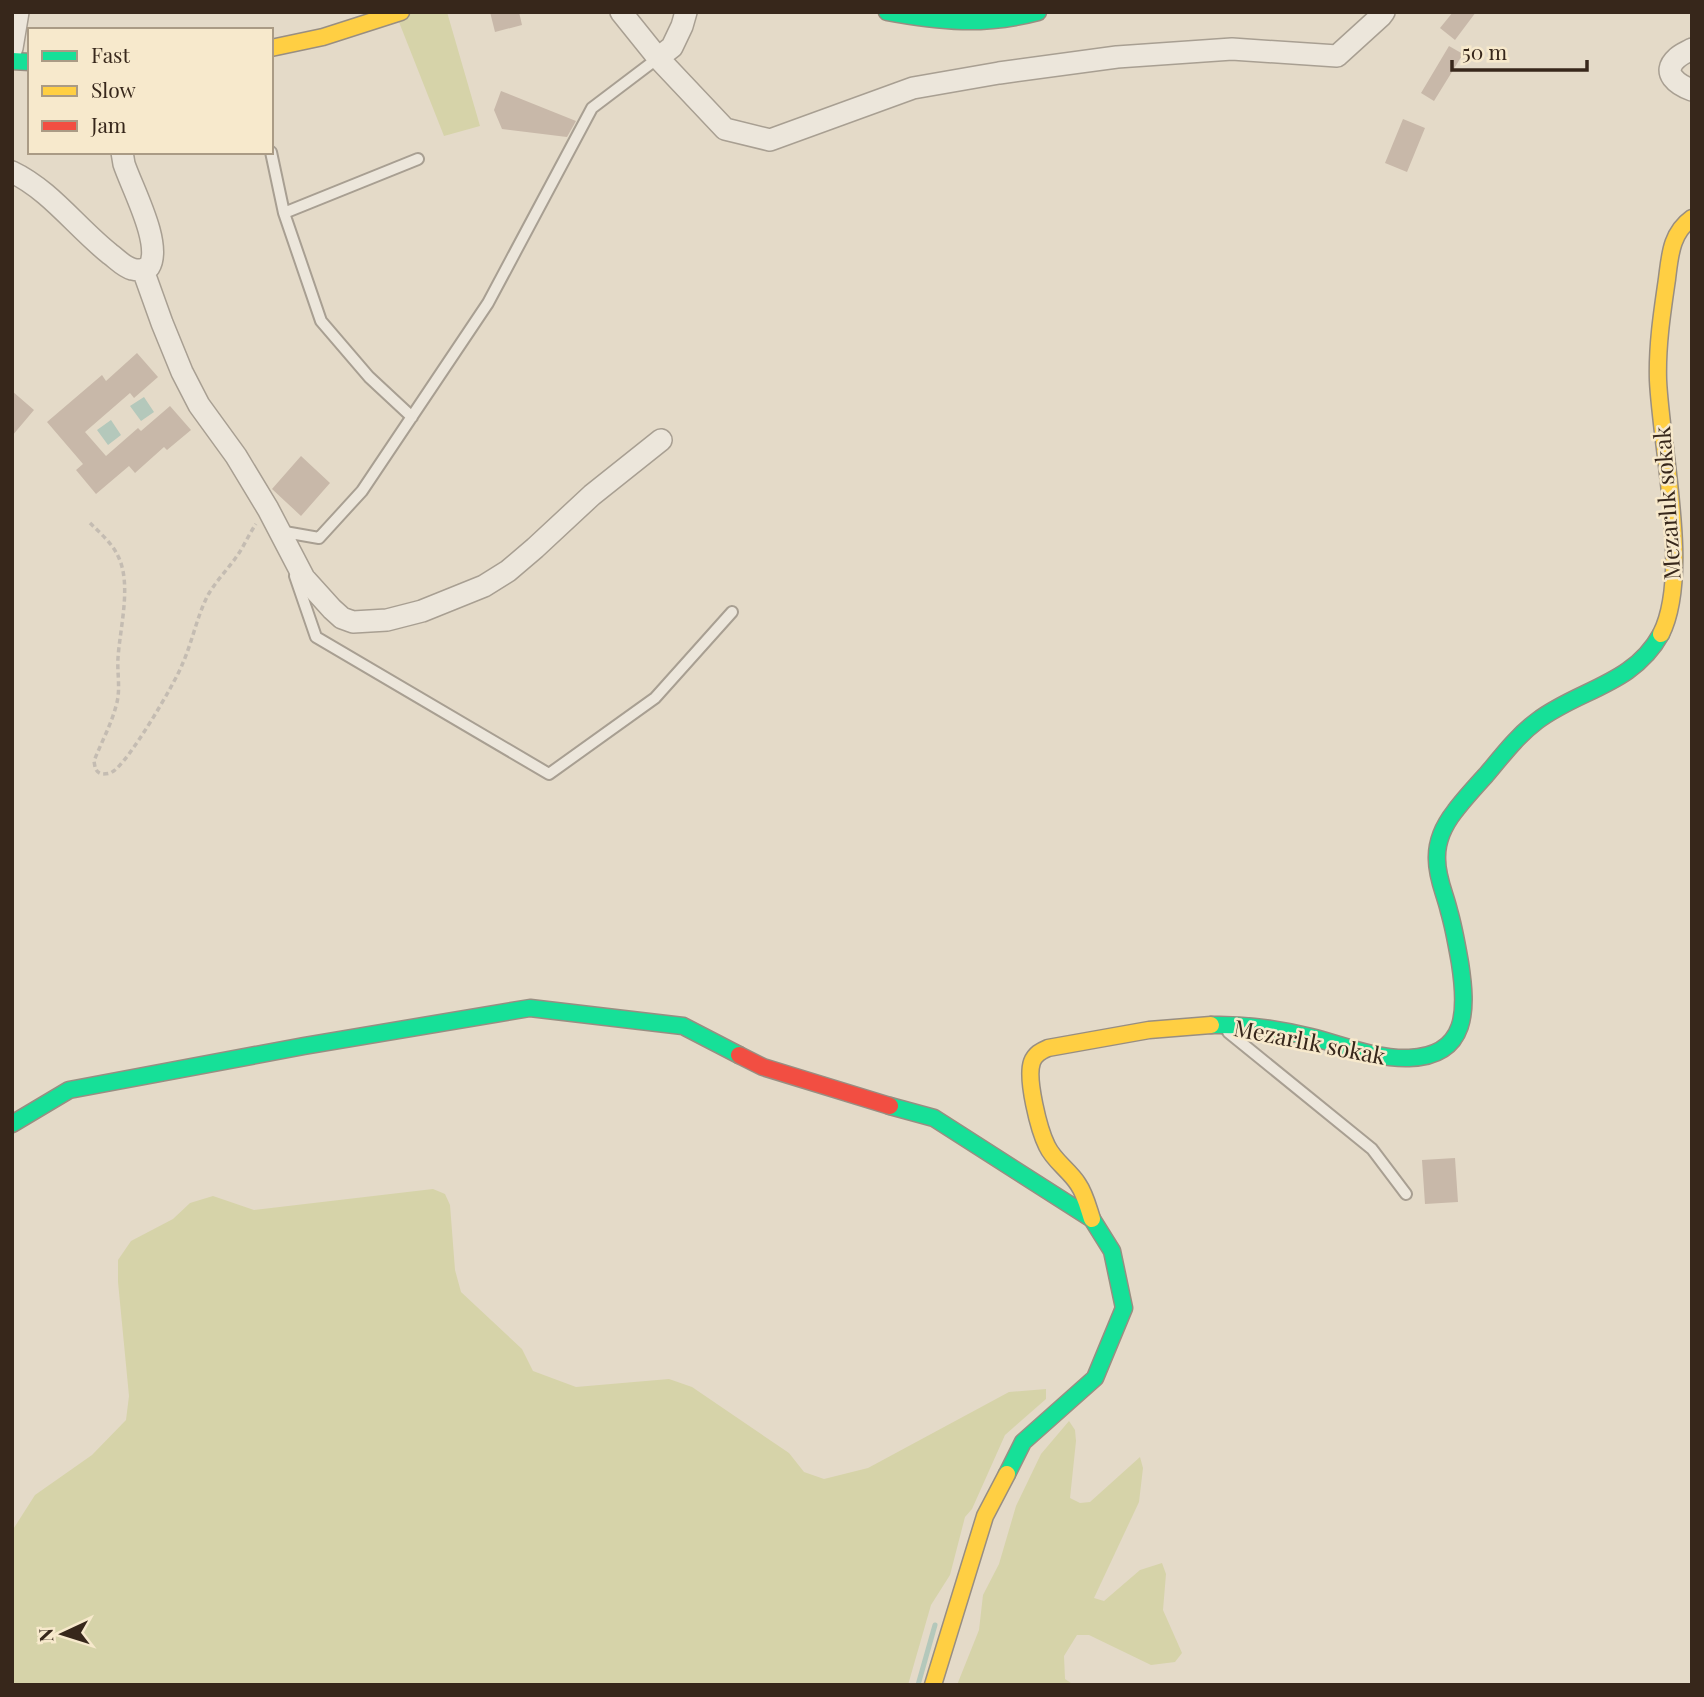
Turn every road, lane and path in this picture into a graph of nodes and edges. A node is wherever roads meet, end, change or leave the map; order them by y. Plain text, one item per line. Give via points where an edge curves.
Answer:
1 (18, 12) edge
2 (401, 12) edge
3 (621, 12) edge
4 (687, 12) edge
5 (887, 12) edge
6 (1038, 12) edge
7 (1384, 12) edge
8 (12, 48) edge
9 (273, 48) edge
10 (1692, 48) edge
11 (658, 58) junction
12 (1692, 90) edge
13 (122, 154) edge
14 (271, 154) edge
15 (418, 159) dead end
16 (12, 172) edge
17 (284, 213) junction
18 (1692, 218) edge
19 (143, 270) junction
20 (412, 417) junction
21 (661, 440) dead end
22 (268, 509) junction
23 (90, 523) dead end
24 (279, 531) junction
25 (732, 612) dead end
26 (1218, 1024) junction
27 (12, 1124) edge
28 (1406, 1194) dead end
29 (1092, 1219) junction
30 (933, 1685) edge

1 - 8 street
2 - 9 street
3 - 11 street
4 - 11 street via 672,47
5 - 6 street via 965,23
7 - 11 street via 1337,56 1232,49 1117,57 999,73 913,88 770,140 724,129
10 - 12 street via 1676,59 1671,74 1679,86
11 - 20 lane via 592,108 488,303
13 - 19 street via 151,237 153,258
14 - 17 lane
15 - 17 lane
16 - 19 street via 35,186 124,264
17 - 20 lane via 321,321 369,377
18 - 26 street, Mezarlık sokak via 1676,235 1670,251 1657,356 1674,565 1663,632 1649,653 1625,674 1538,721 1451,815 1436,861 1455,933 1464,996 1456,1036 1424,1056 1399,1058 1253,1026
19 - 22 street via 198,405
20 - 24 lane via 362,491 318,538
21 - 24 street via 508,571 460,596 387,620 353,622 342,618 304,578
22 - 23 path via 209,593 181,668 132,752 111,773 104,774 95,769 94,761 117,704 124,582 117,553
22 - 24 street
24 - 25 lane via 316,637 549,774 655,698
26 - 28 lane via 1373,1149
26 - 29 street, Mezarlık sokak via 1186,1024 1048,1048 1031,1063 1047,1148 1077,1182
27 - 29 street via 69,1090 530,1008 684,1026 763,1067 934,1118
29 - 30 street via 1112,1251 1124,1308 1095,1378 1023,1442 1016,1454 985,1516

